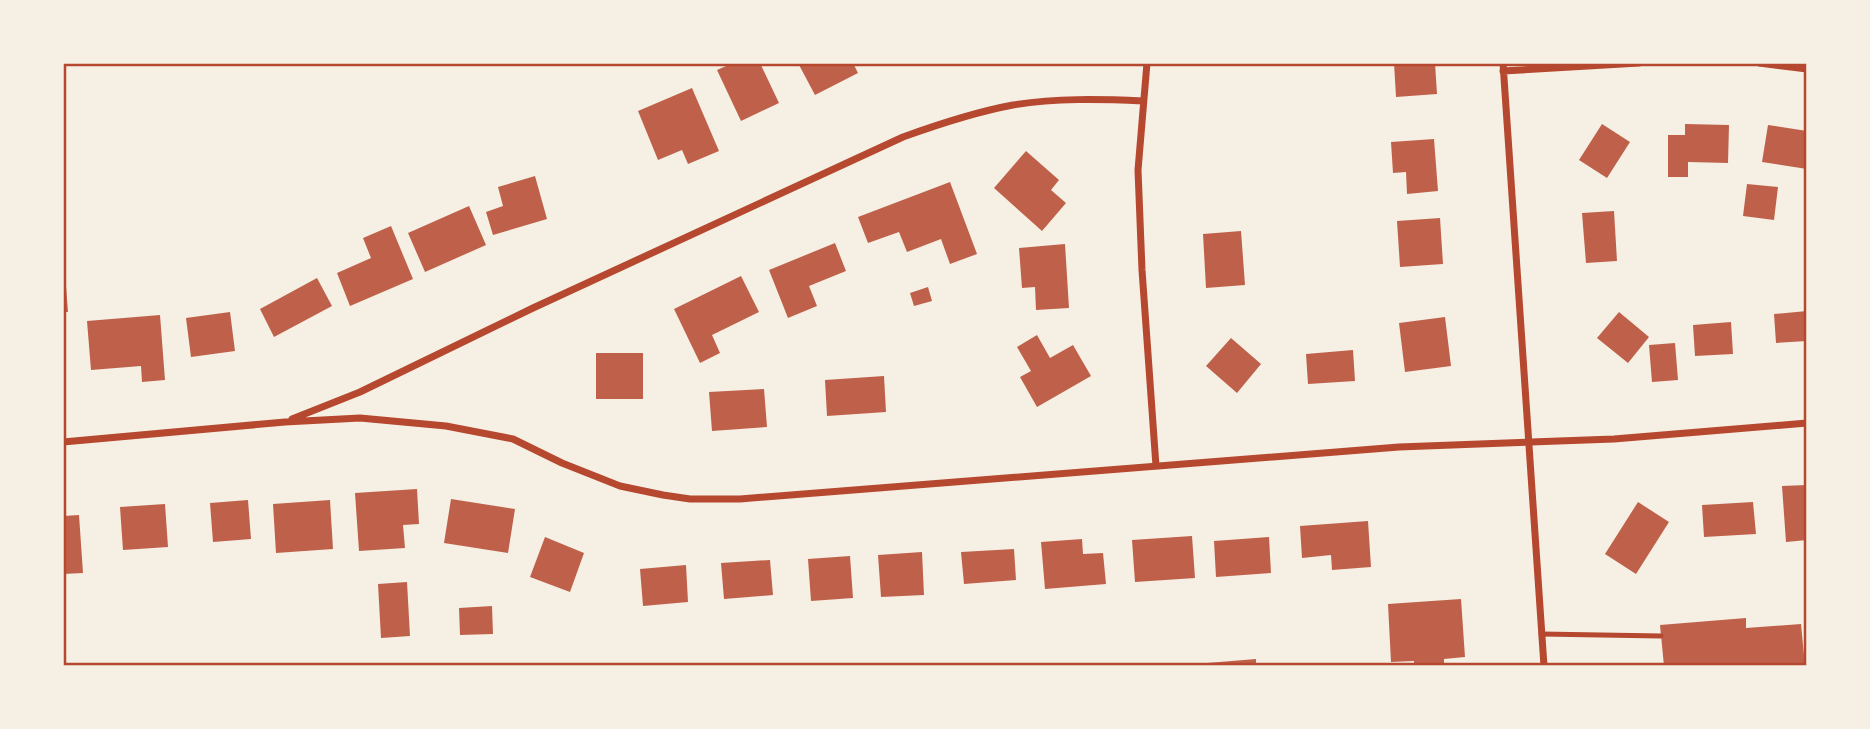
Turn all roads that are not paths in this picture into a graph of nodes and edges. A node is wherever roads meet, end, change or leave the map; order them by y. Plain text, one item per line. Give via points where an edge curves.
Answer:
1 (1147, 63) edge
2 (1639, 63) edge
3 (1759, 63) edge
4 (1503, 67) edge
5 (1807, 69) edge
6 (1143, 101) junction
7 (285, 422) junction
8 (1807, 423) edge
9 (1527, 440) junction
10 (63, 442) edge
11 (1156, 466) junction
12 (1541, 634) junction
13 (1661, 636) dead end
14 (1544, 666) edge

1 - 6 street
2 - 4 street
3 - 5 street
4 - 9 street
6 - 7 street via 1011,106 903,137
6 - 11 street via 1138,170
7 - 10 street
7 - 11 street via 360,418 446,426 513,439 620,486 690,499 740,499
8 - 9 street via 1614,439
9 - 11 street
9 - 12 street
12 - 13 lane
12 - 14 street

